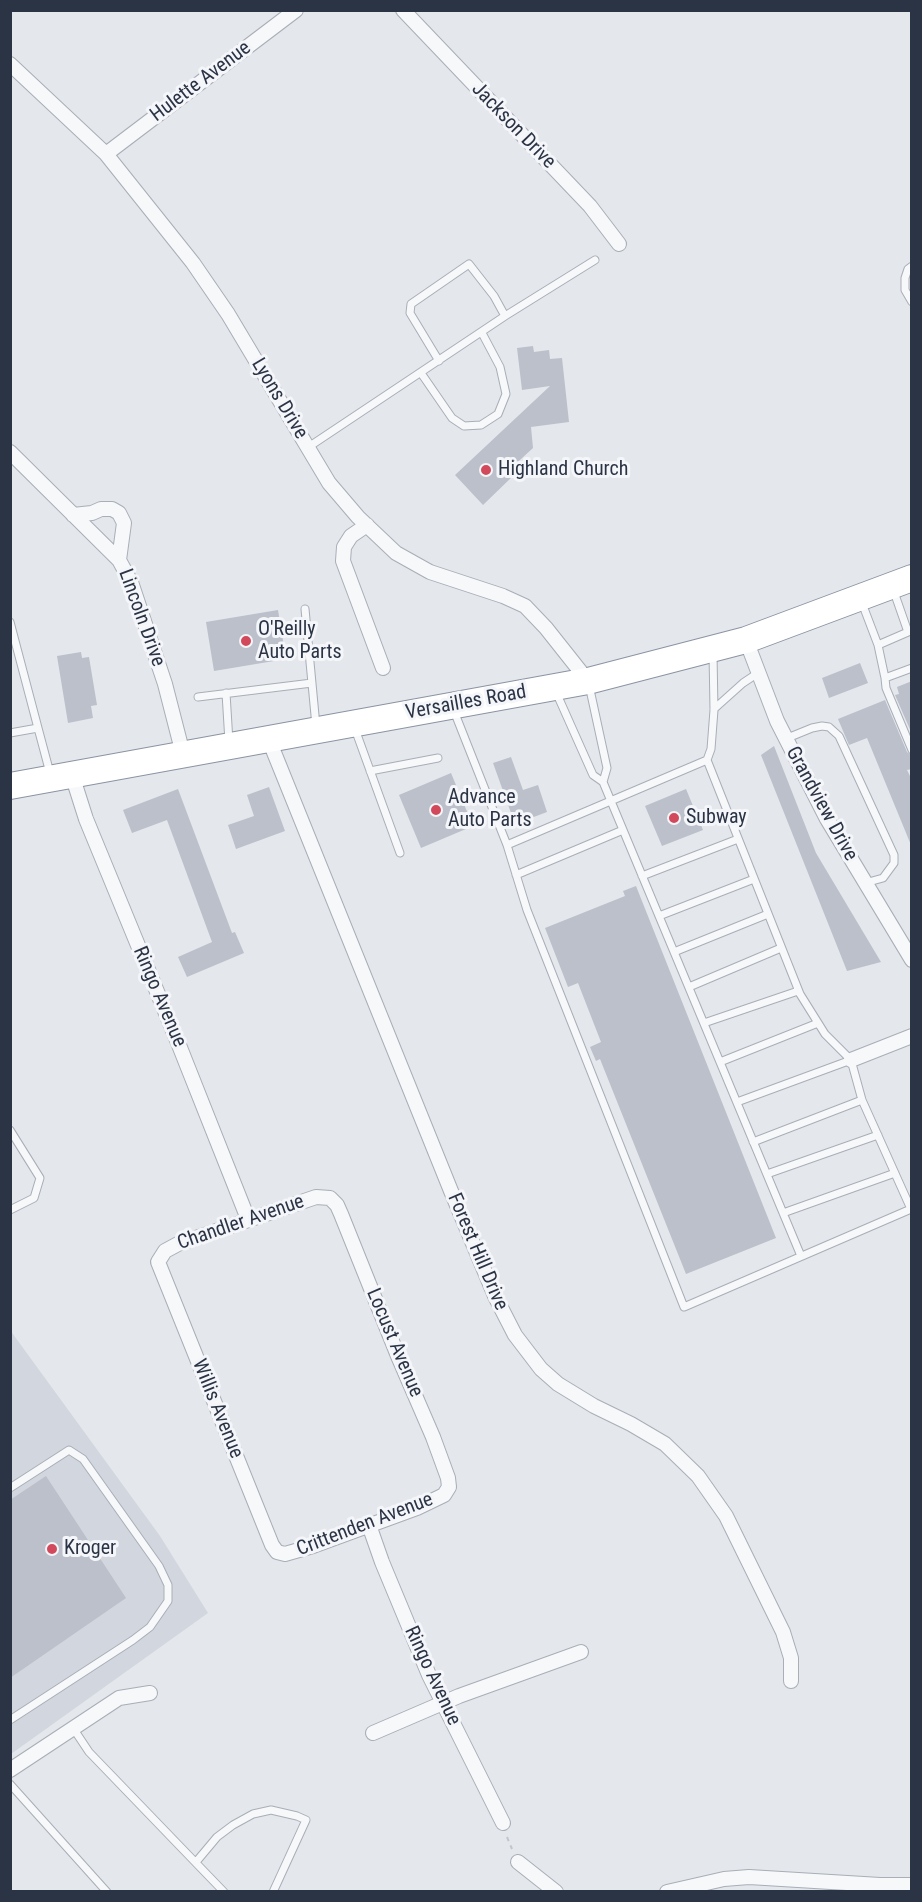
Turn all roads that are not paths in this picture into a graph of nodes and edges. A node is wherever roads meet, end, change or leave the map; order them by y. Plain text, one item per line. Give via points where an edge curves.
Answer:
1 (296, 10) edge
2 (403, 10) edge
3 (10, 64) edge
4 (106, 154) junction
5 (619, 244) dead end
6 (594, 260) dead end
7 (912, 266) edge
8 (912, 302) edge
9 (505, 316) junction
10 (482, 333) junction
11 (439, 361) junction
12 (421, 373) junction
13 (307, 447) junction
14 (10, 452) edge
15 (73, 516) junction
16 (367, 525) junction
17 (119, 560) junction
18 (901, 582) edge
19 (860, 597) junction
20 (305, 609) dead end
21 (10, 622) edge
22 (910, 635) edge
23 (746, 640) junction
24 (878, 645) junction
25 (712, 648) junction
26 (383, 668) dead end
27 (912, 668) edge
28 (758, 673) junction
29 (885, 678) junction
30 (588, 681) junction
31 (312, 683) junction
32 (554, 687) junction
33 (226, 693) junction
34 (198, 697) dead end
35 (452, 706) junction
36 (714, 709) junction
37 (354, 724) junction
38 (38, 728) junction
39 (316, 731) junction
40 (10, 733) edge
41 (786, 739) junction
42 (269, 740) junction
43 (230, 746) junction
44 (912, 750) edge
45 (183, 754) junction
46 (438, 758) dead end
47 (707, 760) junction
48 (370, 771) junction
49 (62, 777) junction
50 (603, 782) junction
51 (10, 786) edge
52 (611, 801) junction
53 (623, 830) junction
54 (738, 839) junction
55 (507, 844) junction
56 (400, 853) dead end
57 (516, 875) junction
58 (642, 876) junction
59 (754, 879) junction
60 (865, 883) junction
61 (768, 914) junction
62 (659, 916) junction
63 (782, 948) junction
64 (674, 952) junction
65 (912, 960) edge
66 (688, 987) junction
67 (798, 991) junction
68 (704, 1023) junction
69 (818, 1023) junction
70 (912, 1036) edge
71 (851, 1060) junction
72 (720, 1062) junction
73 (862, 1100) junction
74 (737, 1102) junction
75 (10, 1130) edge
76 (878, 1135) junction
77 (753, 1142) junction
78 (895, 1173) junction
79 (767, 1174) junction
80 (330, 1198) joint
81 (10, 1210) edge
82 (783, 1214) junction
83 (248, 1219) junction
84 (801, 1256) junction
85 (158, 1262) joint
86 (10, 1488) edge
87 (448, 1490) joint
88 (369, 1525) junction
89 (280, 1553) joint
90 (581, 1652) dead end
91 (791, 1681) dead end
92 (150, 1694) dead end
93 (443, 1703) junction
94 (10, 1720) edge
95 (73, 1728) junction
96 (374, 1733) dead end
97 (10, 1770) edge
98 (10, 1784) edge
99 (503, 1823) road end
100 (196, 1862) junction
101 (518, 1862) road end
102 (912, 1885) edge
103 (670, 1891) edge
104 (107, 1892) edge
105 (224, 1892) edge
106 (273, 1892) edge
107 (556, 1892) edge

1 - 4 street, Hulette Avenue
2 - 5 street, Jackson Drive via 590,206
3 - 4 street, Lyons Drive
4 - 13 street, Lyons Drive via 193,263 228,314
6 - 9 lane
7 - 8 lane via 905,278 905,290
9 - 10 lane
9 - 11 lane via 468,264 411,304 410,313
10 - 11 lane
10 - 12 lane via 500,367 506,394 498,414 481,425 464,426 452,418
11 - 12 lane
12 - 13 lane
13 - 16 street, Lyons Drive via 329,483
14 - 15 street, Lincoln Drive
15 - 17 street, Lincoln Drive
15 - 17 street via 101,509 119,513 124,523
16 - 26 street via 351,536 344,547 343,561
16 - 30 street, Lyons Drive via 396,553 430,572 525,606
17 - 45 street, Lincoln Drive via 131,582 165,684
18 - 19 highway, Versailles Road
18 - 22 lane
19 - 23 highway, Versailles Road
19 - 24 lane
20 - 31 lane
21 - 38 lane
22 - 24 lane
23 - 25 highway, Versailles Road
23 - 28 street, Grandview Drive
24 - 29 lane
25 - 30 highway, Versailles Road
25 - 36 lane
27 - 29 lane
28 - 36 lane
28 - 41 street, Grandview Drive
29 - 44 lane
30 - 32 highway, Versailles Road
30 - 50 lane via 607,768
31 - 33 lane
31 - 39 lane
32 - 35 highway, Versailles Road
32 - 50 lane via 593,775
33 - 34 lane
33 - 43 lane
35 - 37 highway, Versailles Road
35 - 55 lane
36 - 47 lane
37 - 39 highway, Versailles Road
37 - 48 lane
38 - 40 lane
38 - 49 lane
39 - 42 highway, Versailles Road
41 - 60 street, Grandview Drive
41 - 60 lane via 822,726 839,736 894,855 894,863 883,878
42 - 43 highway, Versailles Road
42 - 91 street, Forest Hill Drive via 451,1191 515,1335 558,1384 666,1444 698,1476 726,1516 783,1632 791,1658
43 - 45 highway, Versailles Road
45 - 49 highway, Versailles Road
46 - 48 lane
47 - 52 lane
47 - 54 lane
48 - 56 lane
49 - 51 highway, Versailles Road
49 - 83 street, Ringo Avenue via 86,819
50 - 52 lane
52 - 53 lane
52 - 55 lane
53 - 57 lane
53 - 58 lane
54 - 58 lane
54 - 59 lane
55 - 57 lane
57 - 84 lane via 684,1307
58 - 62 lane
59 - 61 lane
59 - 62 lane
60 - 65 street, Grandview Drive
61 - 63 lane
61 - 64 lane
62 - 64 lane
63 - 66 lane
63 - 67 lane
64 - 66 lane
66 - 68 lane
67 - 68 lane
67 - 69 lane
68 - 72 lane
69 - 71 lane
69 - 72 lane
70 - 71 street
71 - 73 lane
71 - 74 lane
72 - 74 lane
73 - 76 lane
73 - 77 lane
74 - 77 lane
75 - 81 lane via 40,1178 34,1198
76 - 78 lane
76 - 79 lane
77 - 79 lane
78 - 82 lane
78 - 84 lane via 911,1209
79 - 82 lane
80 - 83 street, Chandler Avenue via 316,1197
80 - 87 street, Locust Avenue via 341,1214 430,1428 448,1478
82 - 84 lane
83 - 85 street, Chandler Avenue via 170,1248
85 - 89 street, Willis Avenue via 260,1518
86 - 94 lane via 69,1450 83,1459 159,1566 168,1585 168,1601 150,1627 133,1640
87 - 88 street, Crittenden Avenue via 417,1508
88 - 89 street, Crittenden Avenue
88 - 93 street, Ringo Avenue
90 - 93 street
92 - 95 street via 119,1698
93 - 96 street
93 - 99 street, Ringo Avenue
95 - 97 street
95 - 100 lane via 89,1752
98 - 104 lane
100 - 105 lane
100 - 106 lane via 217,1837 253,1814 271,1810 297,1816 306,1820
101 - 107 street
102 - 103 street via 749,1877

